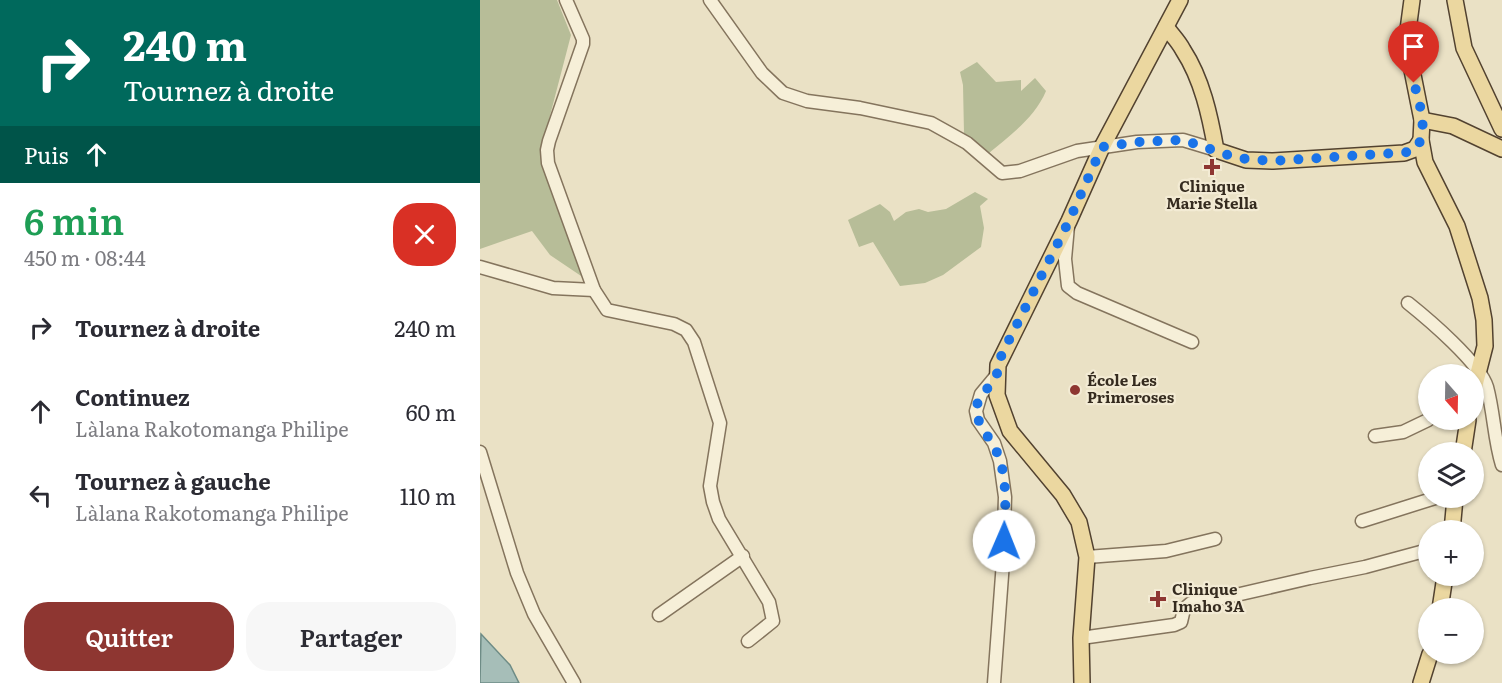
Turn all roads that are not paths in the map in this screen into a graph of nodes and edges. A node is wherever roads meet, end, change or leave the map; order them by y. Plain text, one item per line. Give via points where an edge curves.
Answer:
1 (566, 0) edge
2 (710, 0) edge
3 (1180, 0) edge
4 (1412, 0) edge
5 (1455, 0) edge
6 (1166, 27) junction
7 (1422, 120) junction
8 (1502, 129) edge
9 (1421, 140) junction
10 (1102, 147) junction
11 (1502, 149) edge
12 (1216, 150) junction
13 (1069, 221) junction
14 (480, 267) edge
15 (594, 290) junction
16 (1408, 303) dead end
17 (1192, 342) dead end
18 (1471, 364) edge
19 (1479, 364) edge
20 (996, 376) junction
21 (1484, 381) edge
22 (1418, 425) edge
23 (1375, 436) dead end
24 (480, 452) edge
25 (1502, 465) edge
26 (1418, 503) edge
27 (1362, 521) dead end
28 (1215, 539) dead end
29 (1418, 553) edge
30 (743, 556) junction
31 (1087, 558) junction
32 (659, 615) dead end
33 (1081, 638) junction
34 (748, 641) dead end
35 (1427, 664) edge
36 (574, 683) edge
37 (994, 683) edge
38 (1082, 683) edge
39 (1421, 683) edge

1 - 15 street via 583,44 547,150 548,162
2 - 10 street via 762,74 783,93 931,123 967,143 1002,173
3 - 6 main road
4 - 7 main road via 1409,55
5 - 8 main road via 1464,48
6 - 10 main road
6 - 12 main road via 1192,68
7 - 9 main road
7 - 11 main road via 1453,126
9 - 12 main road via 1415,149 1404,153 1273,161 1246,160
9 - 19 main road via 1425,162 1456,226 1480,298 1485,339
10 - 12 street via 1183,140
10 - 13 main road
13 - 17 street via 1065,259 1068,286
13 - 20 main road via 1002,354
14 - 15 street via 553,288
15 - 30 street via 608,310 675,324 686,330 694,342 720,423 710,486 713,502 719,519
16 - 18 street via 1430,320
20 - 31 main road via 997,395 1010,431 1063,495 1079,522
20 - 37 street via 981,394 976,411 1000,461 1005,497
21 - 25 street
22 - 23 street via 1403,432
24 - 36 street via 517,573 534,614
26 - 27 street
28 - 31 street via 1166,551
29 - 33 street via 1210,602 1191,603 1184,609 1181,622 1174,624
30 - 32 street
30 - 34 street via 769,602 773,621
31 - 33 main road
33 - 38 main road
35 - 39 main road

